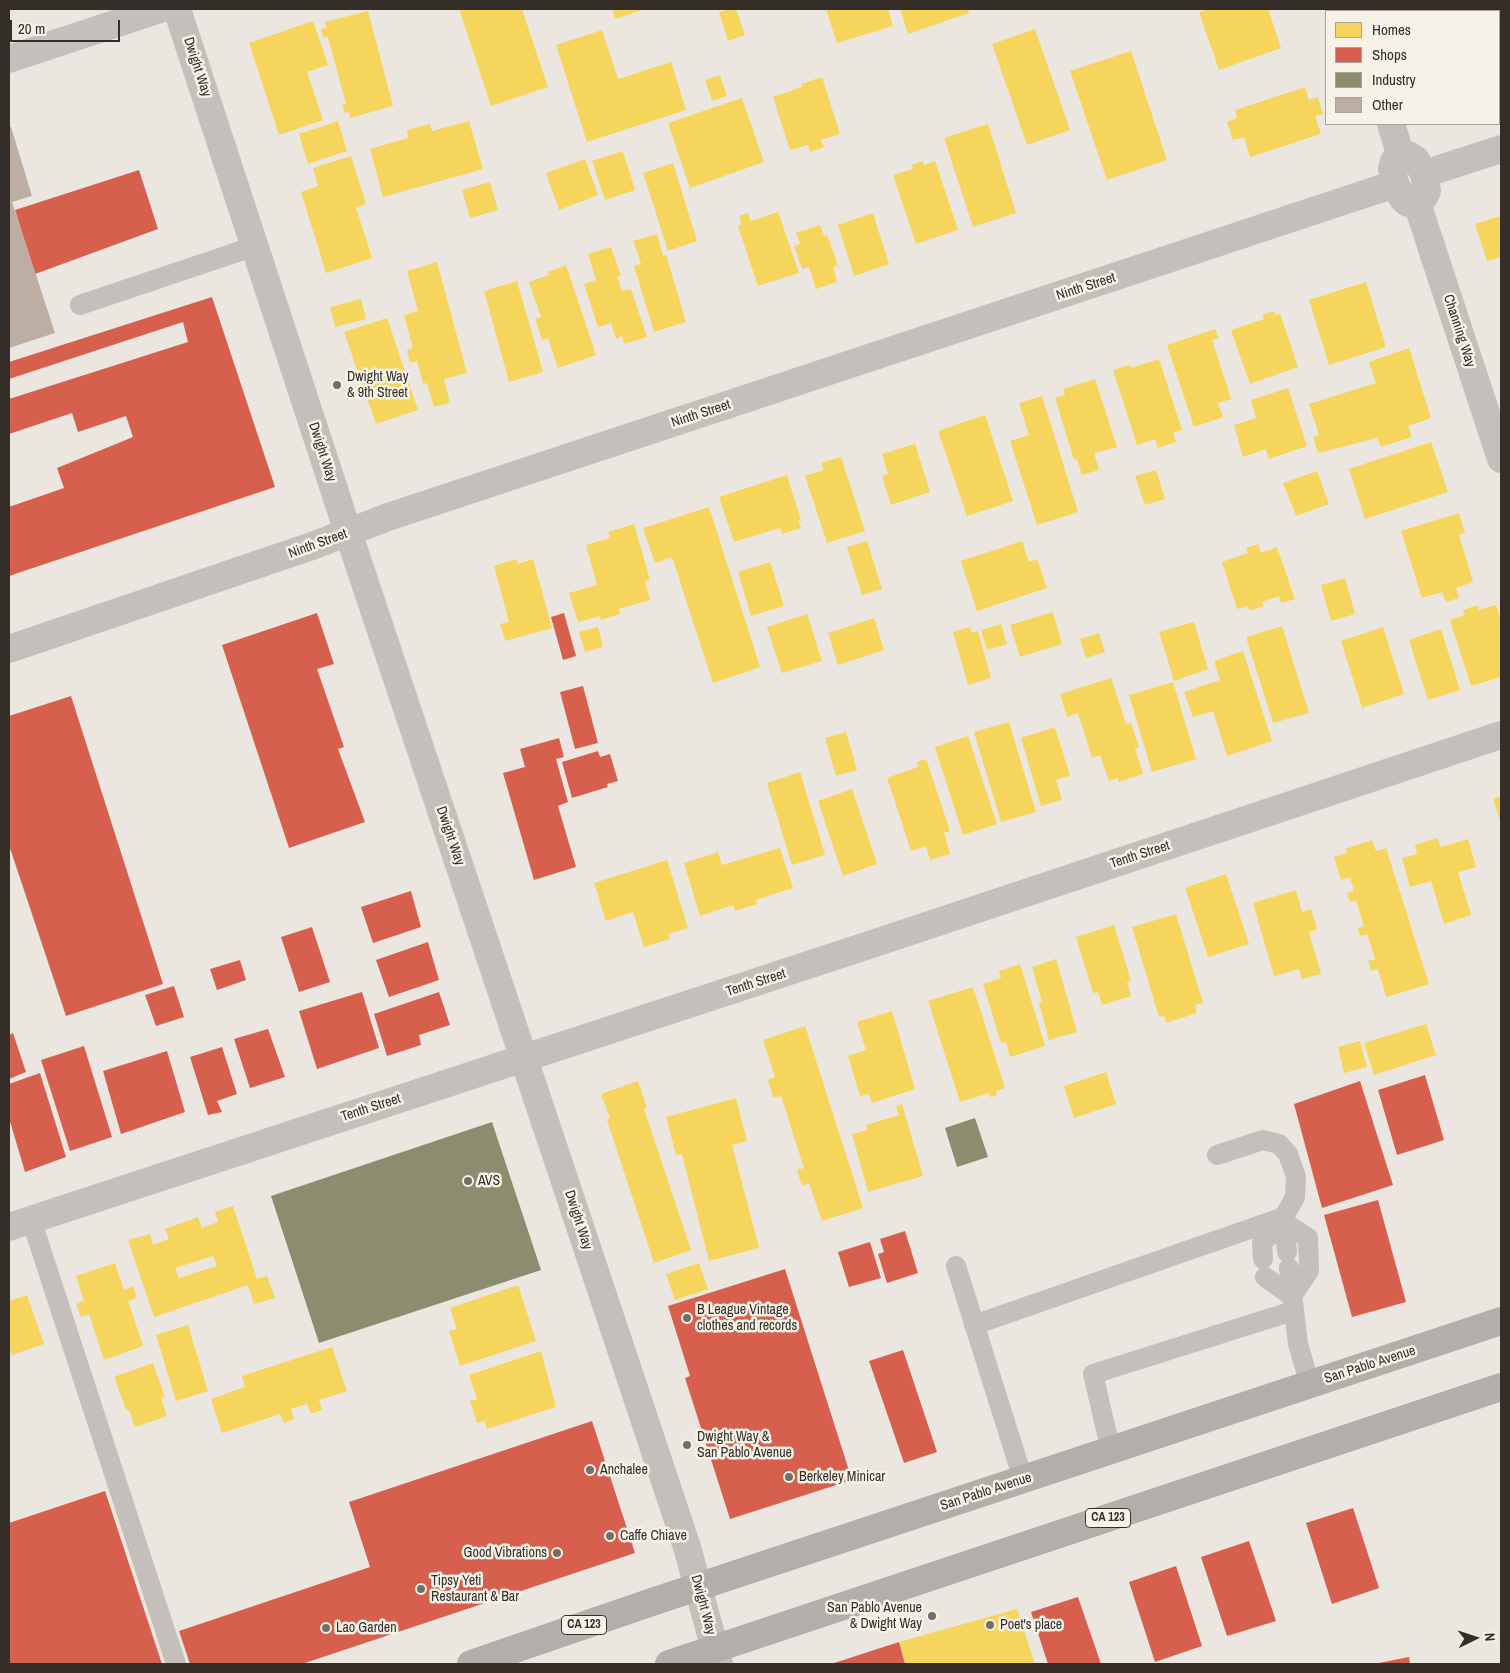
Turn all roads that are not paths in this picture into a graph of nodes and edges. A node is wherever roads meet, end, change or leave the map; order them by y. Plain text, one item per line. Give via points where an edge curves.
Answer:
1 (160, 9) edge
2 (177, 9) edge
3 (9, 59) edge
4 (1391, 125) edge
5 (1501, 149) edge
6 (1402, 156) junction
7 (1424, 174) junction
8 (1395, 184) junction
9 (1417, 203) junction
10 (255, 246) junction
11 (80, 305) dead end
12 (1501, 459) edge
13 (348, 532) junction
14 (9, 649) edge
15 (1501, 734) edge
16 (524, 1057) junction
17 (1217, 1155) dead end
18 (1284, 1220) junction
19 (20, 1223) edge
20 (956, 1266) dead end
21 (1293, 1303) junction
22 (1501, 1322) edge
23 (974, 1325) junction
24 (1310, 1385) junction
25 (1501, 1387) edge
26 (1111, 1451) junction
27 (1023, 1479) junction
28 (698, 1587) junction
29 (717, 1656) edge
30 (176, 1664) edge
31 (471, 1664) edge
32 (669, 1664) edge

1 - 3 street
2 - 10 street, Dwight Way
4 - 6 street
5 - 7 street
6 - 7 street via 1416,160
6 - 8 street via 1394,161 1392,168
7 - 9 street via 1427,191
8 - 9 street via 1403,199
8 - 13 street, Ninth Street
9 - 12 street, Channing Way
10 - 11 lane
10 - 13 street, Dwight Way
13 - 14 street, Ninth Street
13 - 16 street, Dwight Way
15 - 16 street, Tenth Street
16 - 19 street, Tenth Street
16 - 28 street, Dwight Way
17 - 18 lane via 1263,1140 1279,1144 1288,1154 1296,1177 1295,1197
18 - 21 lane
18 - 21 lane via 1308,1238 1309,1271
18 - 21 lane via 1262,1242 1264,1268
18 - 23 lane
19 - 30 lane
20 - 23 lane
21 - 24 lane via 1298,1344
21 - 26 lane via 1093,1374
22 - 24 main road, San Pablo Avenue / CA 123
23 - 27 lane
24 - 26 main road, San Pablo Avenue / CA 123
25 - 29 main road, CA 123
26 - 27 main road, San Pablo Avenue / CA 123
27 - 28 main road, San Pablo Avenue / CA 123
28 - 29 street, Dwight Way
28 - 31 main road, San Pablo Avenue / CA 123
29 - 32 main road, CA 123

